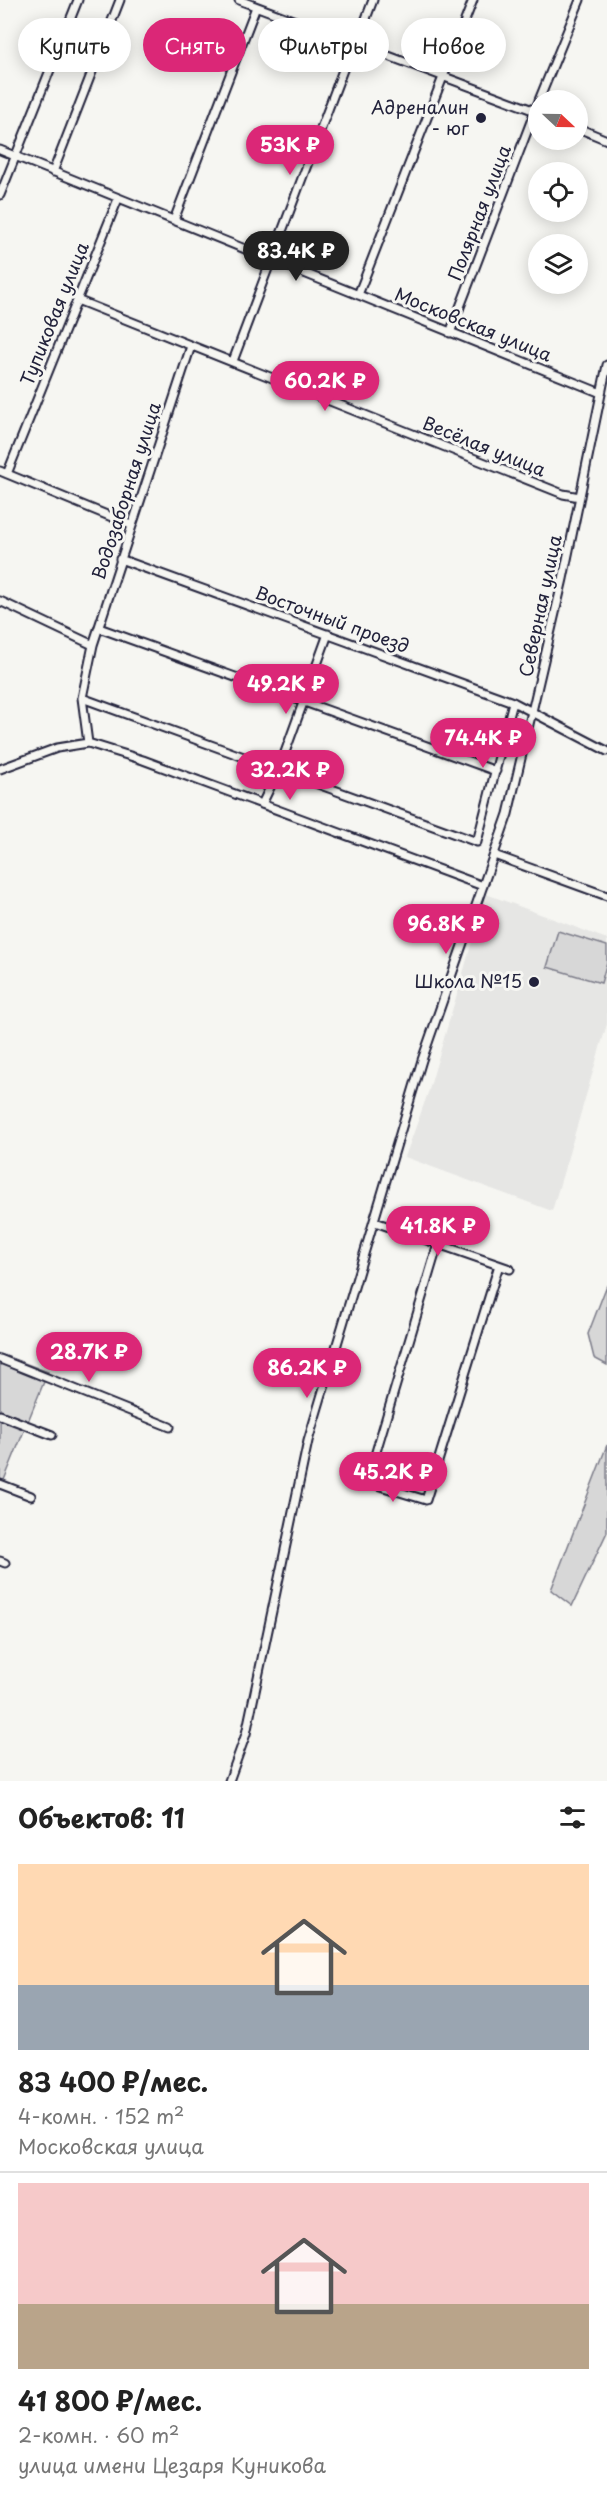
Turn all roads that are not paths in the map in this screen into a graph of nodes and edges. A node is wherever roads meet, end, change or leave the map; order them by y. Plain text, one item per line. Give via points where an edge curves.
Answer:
1 (78, 0) edge
2 (120, 0) edge
3 (239, 0) edge
4 (373, 0) edge
5 (473, 0) edge
6 (580, 0) edge
7 (256, 7) junction
8 (285, 18) edge
9 (366, 18) edge
10 (389, 57) edge
11 (344, 72) edge
12 (442, 77) junction
13 (544, 90) edge
14 (528, 103) edge
15 (528, 132) edge
16 (588, 132) edge
17 (607, 140) edge
18 (0, 150) edge
19 (15, 156) junction
20 (53, 172) junction
21 (0, 195) edge
22 (118, 199) junction
23 (174, 220) junction
24 (272, 259) junction
25 (358, 295) junction
26 (78, 300) junction
27 (450, 333) junction
28 (191, 346) junction
29 (233, 361) junction
30 (607, 365) edge
31 (601, 393) junction
32 (3, 472) edge
33 (580, 497) junction
34 (131, 525) junction
35 (120, 559) junction
36 (0, 601) edge
37 (99, 628) junction
38 (328, 634) junction
39 (93, 645) junction
40 (82, 698) junction
41 (304, 702) junction
42 (513, 702) junction
43 (534, 711) junction
44 (88, 743) junction
45 (607, 751) edge
46 (0, 769) edge
47 (279, 769) junction
48 (496, 771) junction
49 (262, 804) junction
50 (494, 855) junction
51 (483, 886) junction
52 (607, 896) edge
53 (375, 1222) junction
54 (438, 1244) junction
55 (499, 1265) junction
56 (510, 1269) dead end
57 (0, 1359) edge
58 (0, 1414) edge
59 (170, 1427) dead end
60 (52, 1435) dead end
61 (0, 1484) edge
62 (31, 1496) dead end
63 (229, 1781) edge

1 - 19 street
2 - 20 street
3 - 7 street
4 - 9 street
5 - 12 street
6 - 13 street, Полярная улица
7 - 8 street
7 - 23 street
10 - 12 street
11 - 24 street
12 - 14 street
12 - 25 street
15 - 27 street, Полярная улица
16 - 17 street
18 - 19 street, Московская улица
19 - 20 street, Московская улица
19 - 21 street
20 - 22 street, Московская улица
22 - 23 street, Московская улица
22 - 26 street, Тупиковая улица
23 - 24 street, Московская улица
24 - 25 street, Московская улица
24 - 29 street
25 - 27 street, Московская улица
26 - 28 street, Весёлая улица
26 - 32 street, Тупиковая улица
27 - 31 street, Московская улица
28 - 29 street, Весёлая улица
28 - 34 street, Водозаборная улица
29 - 33 street, Весёлая улица via 563,494
30 - 31 street, Северная улица
31 - 33 street, Северная улица
32 - 34 street
33 - 43 street, Северная улица
34 - 35 street, Водозаборная улица
35 - 37 street, Водозаборная улица
35 - 38 street, Восточный проезд
36 - 39 street
37 - 39 street, Водозаборная улица
37 - 41 street
38 - 41 street
38 - 42 street, Восточный проезд
39 - 40 street, Водозаборная улица
40 - 44 street, Водозаборная улица
40 - 47 street
41 - 47 street
41 - 48 street
42 - 43 street, Восточный проезд
42 - 48 street
43 - 45 street, Восточный проезд
43 - 50 street, Северная улица
44 - 46 street via 57,748
44 - 49 street
47 - 48 street via 477,842
47 - 49 street
49 - 51 street
50 - 51 street, Северная улица
50 - 52 street
51 - 53 street, Северная улица via 391,1157
53 - 54 street
53 - 63 street, Северная улица via 308,1441 246,1734
54 - 55 street
54 - 55 street via 368,1482 426,1500
55 - 56 street
57 - 59 street
58 - 60 street
61 - 62 street

